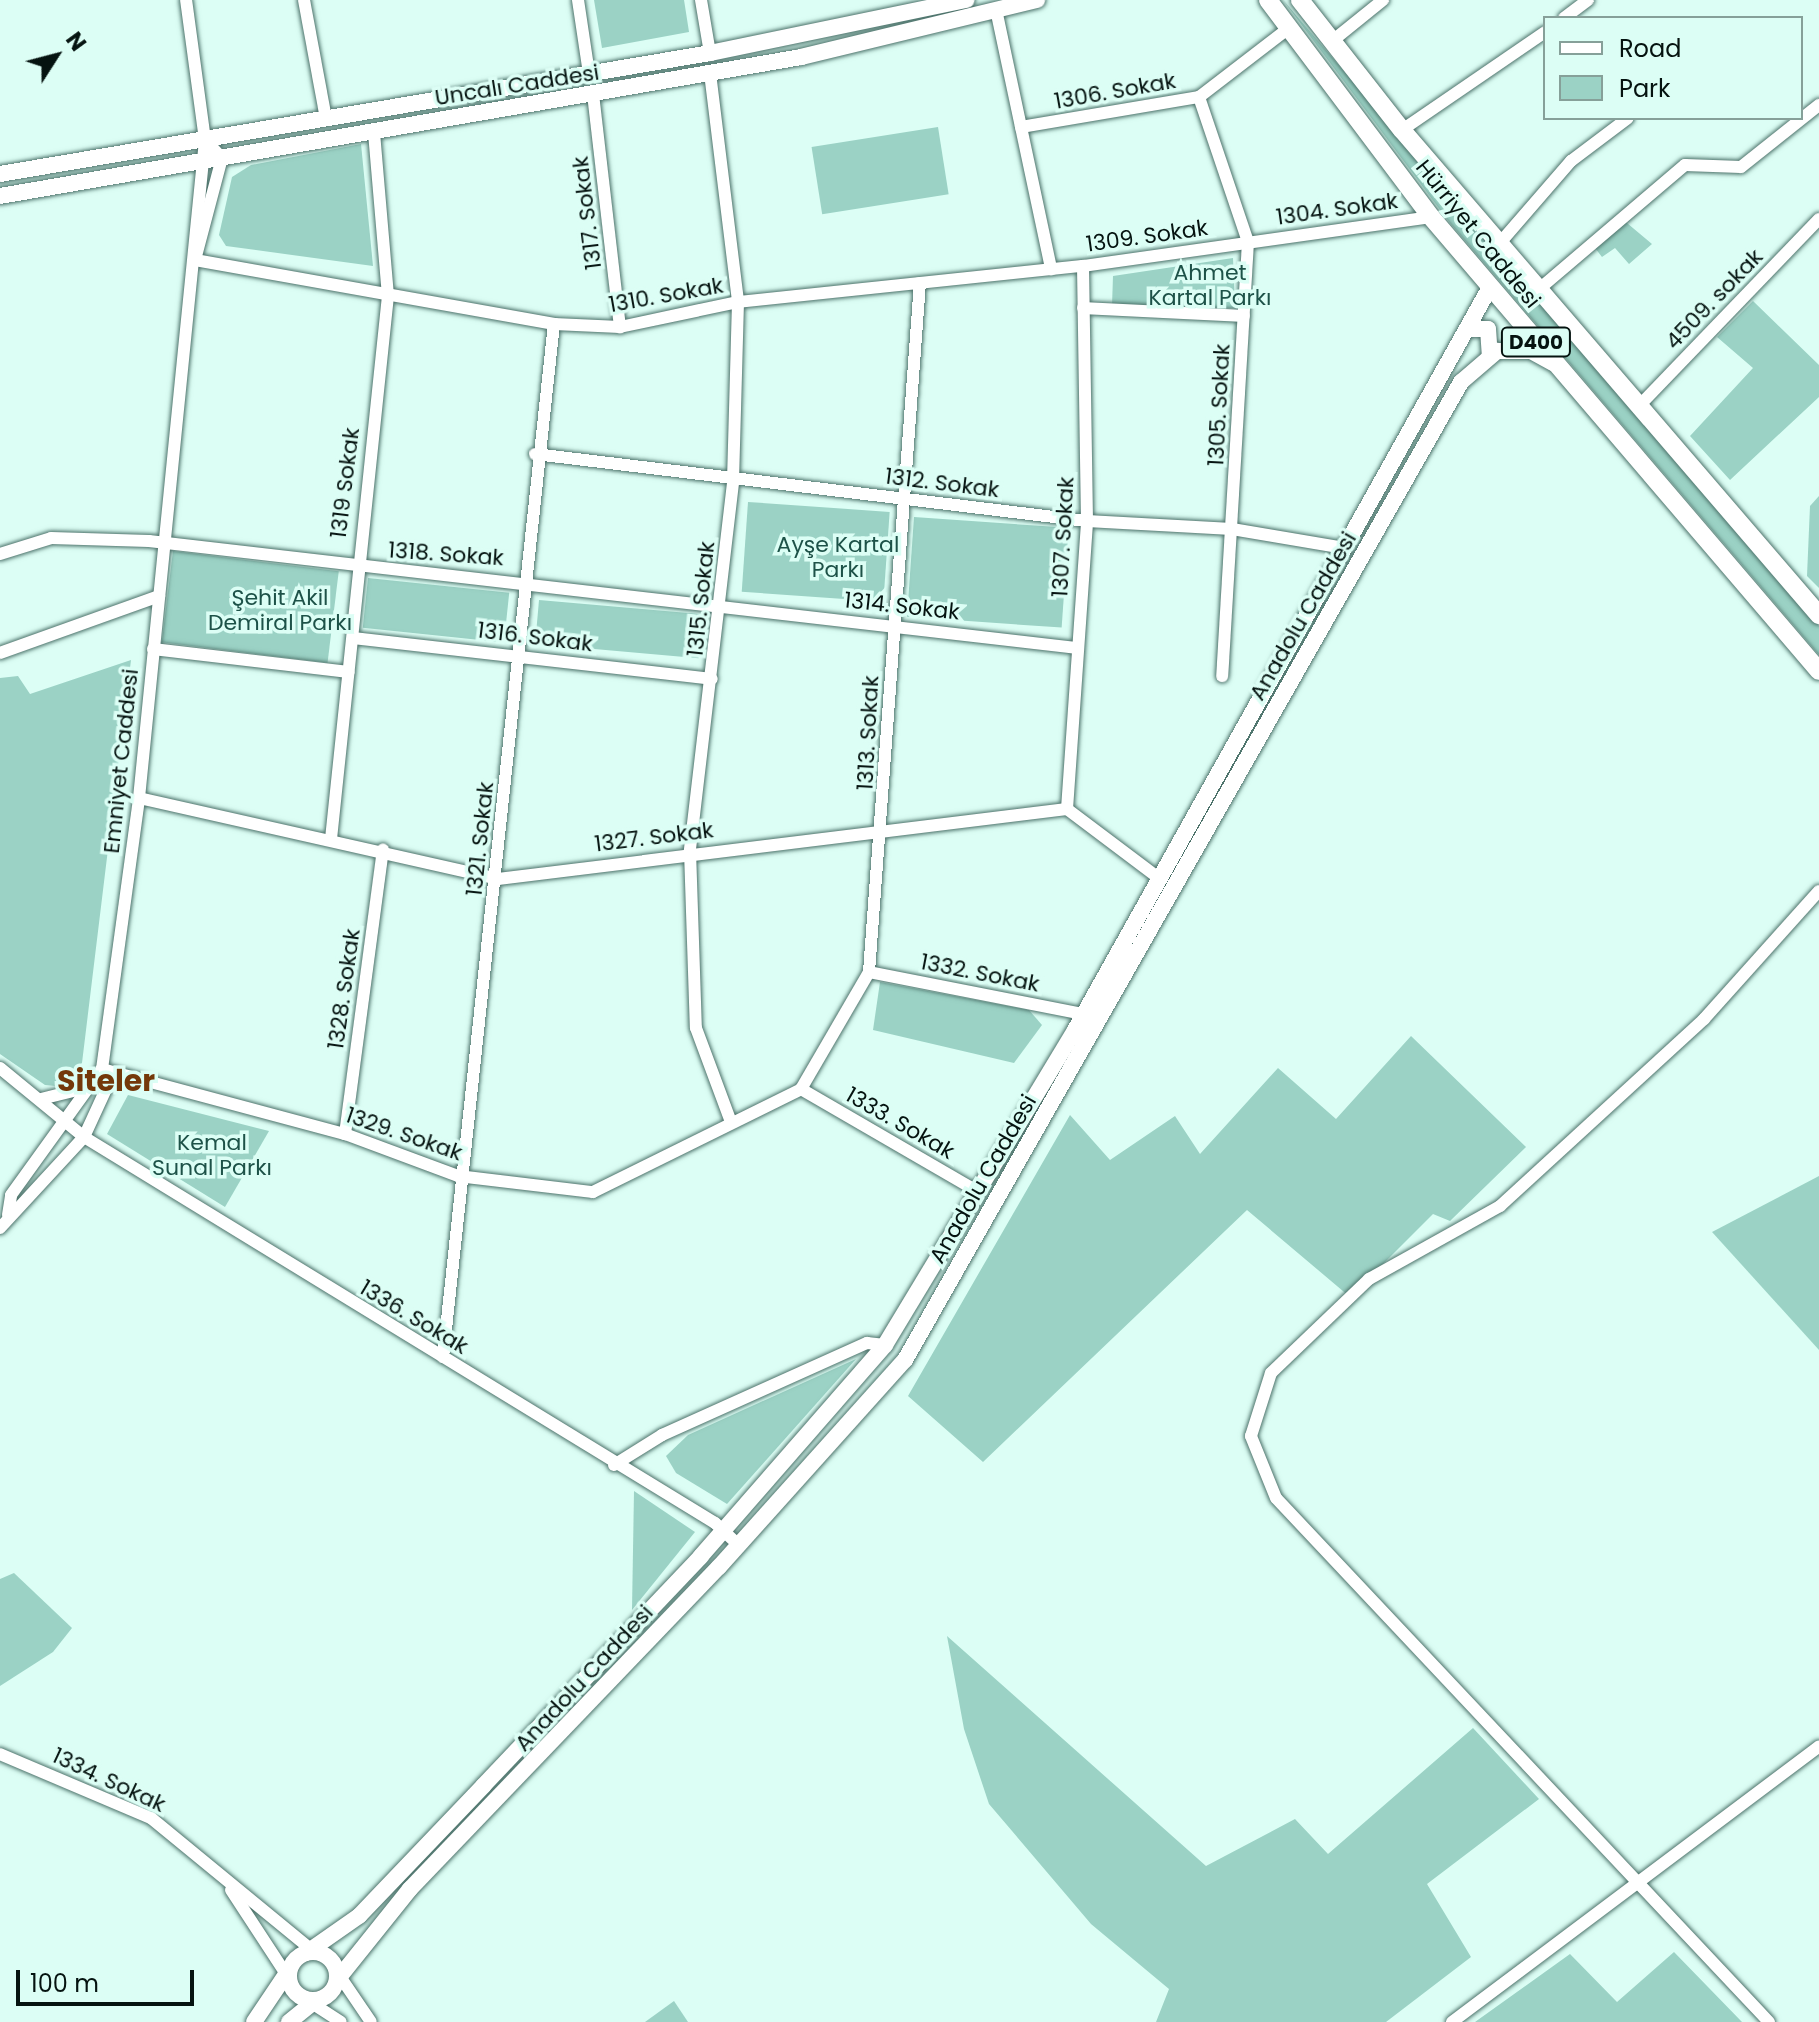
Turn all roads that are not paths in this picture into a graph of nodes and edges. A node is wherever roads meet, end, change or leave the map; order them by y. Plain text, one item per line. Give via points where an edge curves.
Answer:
1 (186, 0) edge
2 (304, 0) edge
3 (578, 0) edge
4 (701, 0) edge
5 (967, 0) edge
6 (1037, 0) edge
7 (1268, 0) edge
8 (1300, 0) edge
9 (1383, 0) edge
10 (1588, 0) edge
11 (997, 14) junction
12 (1567, 16) edge
13 (1289, 28) junction
14 (1543, 33) edge
15 (1331, 42) junction
16 (710, 53) junction
17 (710, 73) junction
18 (589, 74) junction
19 (593, 94) junction
20 (1199, 97) junction
21 (1819, 105) edge
22 (1803, 118) edge
23 (326, 119) junction
24 (1625, 120) edge
25 (1800, 120) edge
26 (1021, 127) junction
27 (1402, 130) junction
28 (374, 132) junction
29 (205, 140) junction
30 (222, 158) junction
31 (203, 160) junction
32 (0, 174) edge
33 (0, 196) edge
34 (1431, 217) junction
35 (1816, 227) edge
36 (1248, 242) junction
37 (1499, 244) junction
38 (195, 260) junction
39 (1083, 266) junction
40 (1051, 269) junction
41 (920, 283) junction
42 (1490, 287) junction
43 (1538, 290) junction
44 (388, 296) junction
45 (738, 302) junction
46 (1083, 308) junction
47 (1244, 316) junction
48 (554, 324) junction
49 (620, 327) junction
50 (1467, 329) junction
51 (1490, 355) junction
52 (1554, 364) junction
53 (1638, 407) junction
54 (535, 454) junction
55 (733, 483) junction
56 (901, 497) junction
57 (1087, 521) junction
58 (1232, 529) junction
59 (166, 543) junction
60 (1344, 548) junction
61 (0, 554) edge
62 (355, 568) junction
63 (526, 580) junction
64 (159, 596) junction
65 (722, 608) junction
66 (1819, 615) edge
67 (894, 624) junction
68 (353, 638) junction
69 (1076, 648) junction
70 (153, 649) junction
71 (0, 653) edge
72 (517, 655) junction
73 (1819, 671) edge
74 (349, 672) junction
75 (1222, 676) dead end
76 (712, 679) junction
77 (139, 798) junction
78 (1067, 809) junction
79 (883, 835) junction
80 (331, 839) junction
81 (383, 850) junction
82 (690, 851) junction
83 (498, 879) junction
84 (1160, 879) junction
85 (1819, 891) edge
86 (869, 972) junction
87 (1084, 1014) junction
88 (0, 1068) edge
89 (102, 1069) junction
90 (85, 1088) junction
91 (801, 1089) junction
92 (41, 1099) junction
93 (65, 1121) junction
94 (731, 1122) junction
95 (345, 1134) junction
96 (84, 1137) junction
97 (458, 1176) junction
98 (979, 1192) junction
99 (8, 1215) junction
100 (0, 1228) edge
101 (885, 1345) junction
102 (443, 1357) junction
103 (614, 1465) junction
104 (723, 1532) junction
105 (739, 1545) junction
106 (1819, 1746) edge
107 (0, 1754) edge
108 (1639, 1882) junction
109 (230, 1887) junction
110 (310, 1952) junction
111 (288, 1973) junction
112 (337, 1976) junction
113 (312, 2001) junction
114 (254, 2022) edge
115 (289, 2022) edge
116 (341, 2022) edge
117 (371, 2022) edge
118 (1452, 2022) edge
119 (1769, 2022) edge

1 - 29 street, Emniyet Caddesi
2 - 23 street
3 - 18 street
4 - 16 street
5 - 16 main road, Uncalı Caddesi
6 - 11 main road, Uncalı Caddesi
7 - 13 highway, Hürriyet Caddesi / D400
8 - 15 highway, Hürriyet Caddesi
9 - 15 street
10 - 12 street
11 - 17 main road, Uncalı Caddesi
11 - 26 street
13 - 20 street, 1306. Sokak
13 - 34 highway, Hürriyet Caddesi / D400
14 - 27 street
15 - 27 highway, Hürriyet Caddesi
16 - 18 main road, Uncalı Caddesi
17 - 19 main road, Uncalı Caddesi
17 - 45 street, 1315. Sokak
18 - 23 main road, Uncalı Caddesi
19 - 28 main road, Uncalı Caddesi
19 - 49 street, 1317. Sokak
20 - 26 street, 1306. Sokak
20 - 36 street, 1305. Sokak
21 - 22 street
23 - 29 main road, Uncalı Caddesi
24 - 37 street via 1571,161
25 - 43 street via 1741,167 1685,165
26 - 40 street
27 - 37 highway, Hürriyet Caddesi
28 - 30 main road, Uncalı Caddesi
28 - 44 street, 1319 Sokak
29 - 30 street
29 - 31 street, Emniyet Caddesi
29 - 32 main road, Uncalı Caddesi
30 - 31 main road, Uncalı Caddesi
30 - 38 street, Emniyet Caddesi
31 - 33 main road, Uncalı Caddesi
31 - 38 street, Emniyet Caddesi
34 - 36 street, 1304. Sokak
34 - 42 highway, Hürriyet Caddesi / D400
35 - 53 street, 4509. sokak
36 - 39 street, 1309. Sokak
36 - 47 street, 1305. Sokak
37 - 43 highway, Hürriyet Caddesi
38 - 44 street, 1310. Sokak
38 - 59 street, Emniyet Caddesi
39 - 40 street, 1309. Sokak
39 - 46 street, 1307. Sokak
40 - 41 street, 1310. Sokak
41 - 45 street, 1310. Sokak
41 - 56 street, 1313. Sokak
42 - 50 main road, Anadolu Caddesi
42 - 52 highway, Hürriyet Caddesi / D400
43 - 53 highway, Hürriyet Caddesi
44 - 48 street, 1310. Sokak
44 - 62 street, 1319 Sokak
45 - 49 street, 1310. Sokak
45 - 55 street, 1315. Sokak
46 - 47 street
46 - 57 street, 1307. Sokak
47 - 58 street, 1305. Sokak
48 - 49 street, 1310. Sokak
48 - 54 street, 1321. Sokak
50 - 51 main road via 1488,329
50 - 60 main road, Anadolu Caddesi
51 - 52 main road via 1518,348
51 - 105 main road, Anadolu Caddesi via 1461,382 905,1360
52 - 73 highway, Hürriyet Caddesi / D400
53 - 66 highway, Hürriyet Caddesi
54 - 55 street, 1312. Sokak
54 - 63 street, 1321. Sokak
55 - 56 street, 1312. Sokak
55 - 65 street, 1315. Sokak
56 - 57 street, 1312. Sokak
56 - 67 street, 1313. Sokak
57 - 58 street, 1312. Sokak
57 - 69 street, 1307. Sokak
58 - 60 street, 1312. Sokak
58 - 75 street, 1305. Sokak
59 - 61 street, 1318. Sokak via 51,538
59 - 62 street, 1318. Sokak
59 - 64 street, Emniyet Caddesi
60 - 84 main road, Anadolu Caddesi
62 - 63 street, 1318. Sokak
62 - 68 street, 1319 Sokak
63 - 65 street, 1318. Sokak
63 - 72 street, 1321. Sokak
64 - 70 street, Emniyet Caddesi
64 - 71 street
65 - 67 street, 1314. Sokak
65 - 76 street, 1315. Sokak
67 - 69 street, 1314. Sokak
67 - 79 street, 1313. Sokak
68 - 72 street, 1316. Sokak
68 - 74 street, 1319 Sokak
69 - 78 street, 1307. Sokak
70 - 74 street
70 - 77 street, Emniyet Caddesi
72 - 76 street, 1316. Sokak
72 - 83 street, 1321. Sokak
74 - 80 street, 1319 Sokak
76 - 82 street, 1315. Sokak
77 - 80 street, 1327. Sokak
77 - 89 street, Emniyet Caddesi
78 - 79 street, 1327. Sokak
78 - 84 street
79 - 82 street, 1327. Sokak
79 - 86 street, 1313. Sokak
80 - 81 street, 1327. Sokak
81 - 83 street, 1327. Sokak
81 - 95 street, 1328. Sokak
82 - 83 street, 1327. Sokak
82 - 94 street, 1315. Sokak via 696,1028
83 - 97 street, 1321. Sokak
84 - 87 main road, Anadolu Caddesi
85 - 108 street via 1704,1019 1500,1206 1369,1279 1271,1373 1251,1436 1276,1498
86 - 87 street, 1332. Sokak
86 - 91 street, 1313. Sokak
87 - 98 main road, Anadolu Caddesi
88 - 92 street, 1336. Sokak
89 - 90 street
89 - 95 street, 1329. Sokak
89 - 96 street, Emniyet Caddesi via 107,1087
90 - 92 street
90 - 93 street
91 - 94 street
91 - 98 street, 1333. Sokak
92 - 93 street, 1336. Sokak
93 - 96 street, 1336. Sokak
93 - 99 street via 11,1195
94 - 97 street, 1329. Sokak via 593,1192
95 - 97 street, 1329. Sokak
96 - 99 street, Emniyet Caddesi via 24,1207
96 - 102 street, 1336. Sokak
97 - 102 street, 1321. Sokak
98 - 101 main road, Anadolu Caddesi
99 - 100 street, Emniyet Caddesi
101 - 103 street via 867,1343 662,1435
101 - 104 main road, Anadolu Caddesi
102 - 103 street, 1336. Sokak
103 - 104 street, 1336. Sokak
104 - 105 street, 1336. Sokak
104 - 110 main road, Anadolu Caddesi via 359,1916
105 - 112 main road, Anadolu Caddesi via 410,1889
106 - 108 street
107 - 109 street, 1334. Sokak via 151,1818
108 - 118 street
108 - 119 street
109 - 110 street, 1334. Sokak
109 - 111 street, 1334. Sokak
110 - 111 main road, Anadolu Caddesi
110 - 112 main road
111 - 113 main road
111 - 114 main road
112 - 113 main road, Anadolu Caddesi
112 - 117 street
113 - 115 main road
113 - 116 street

